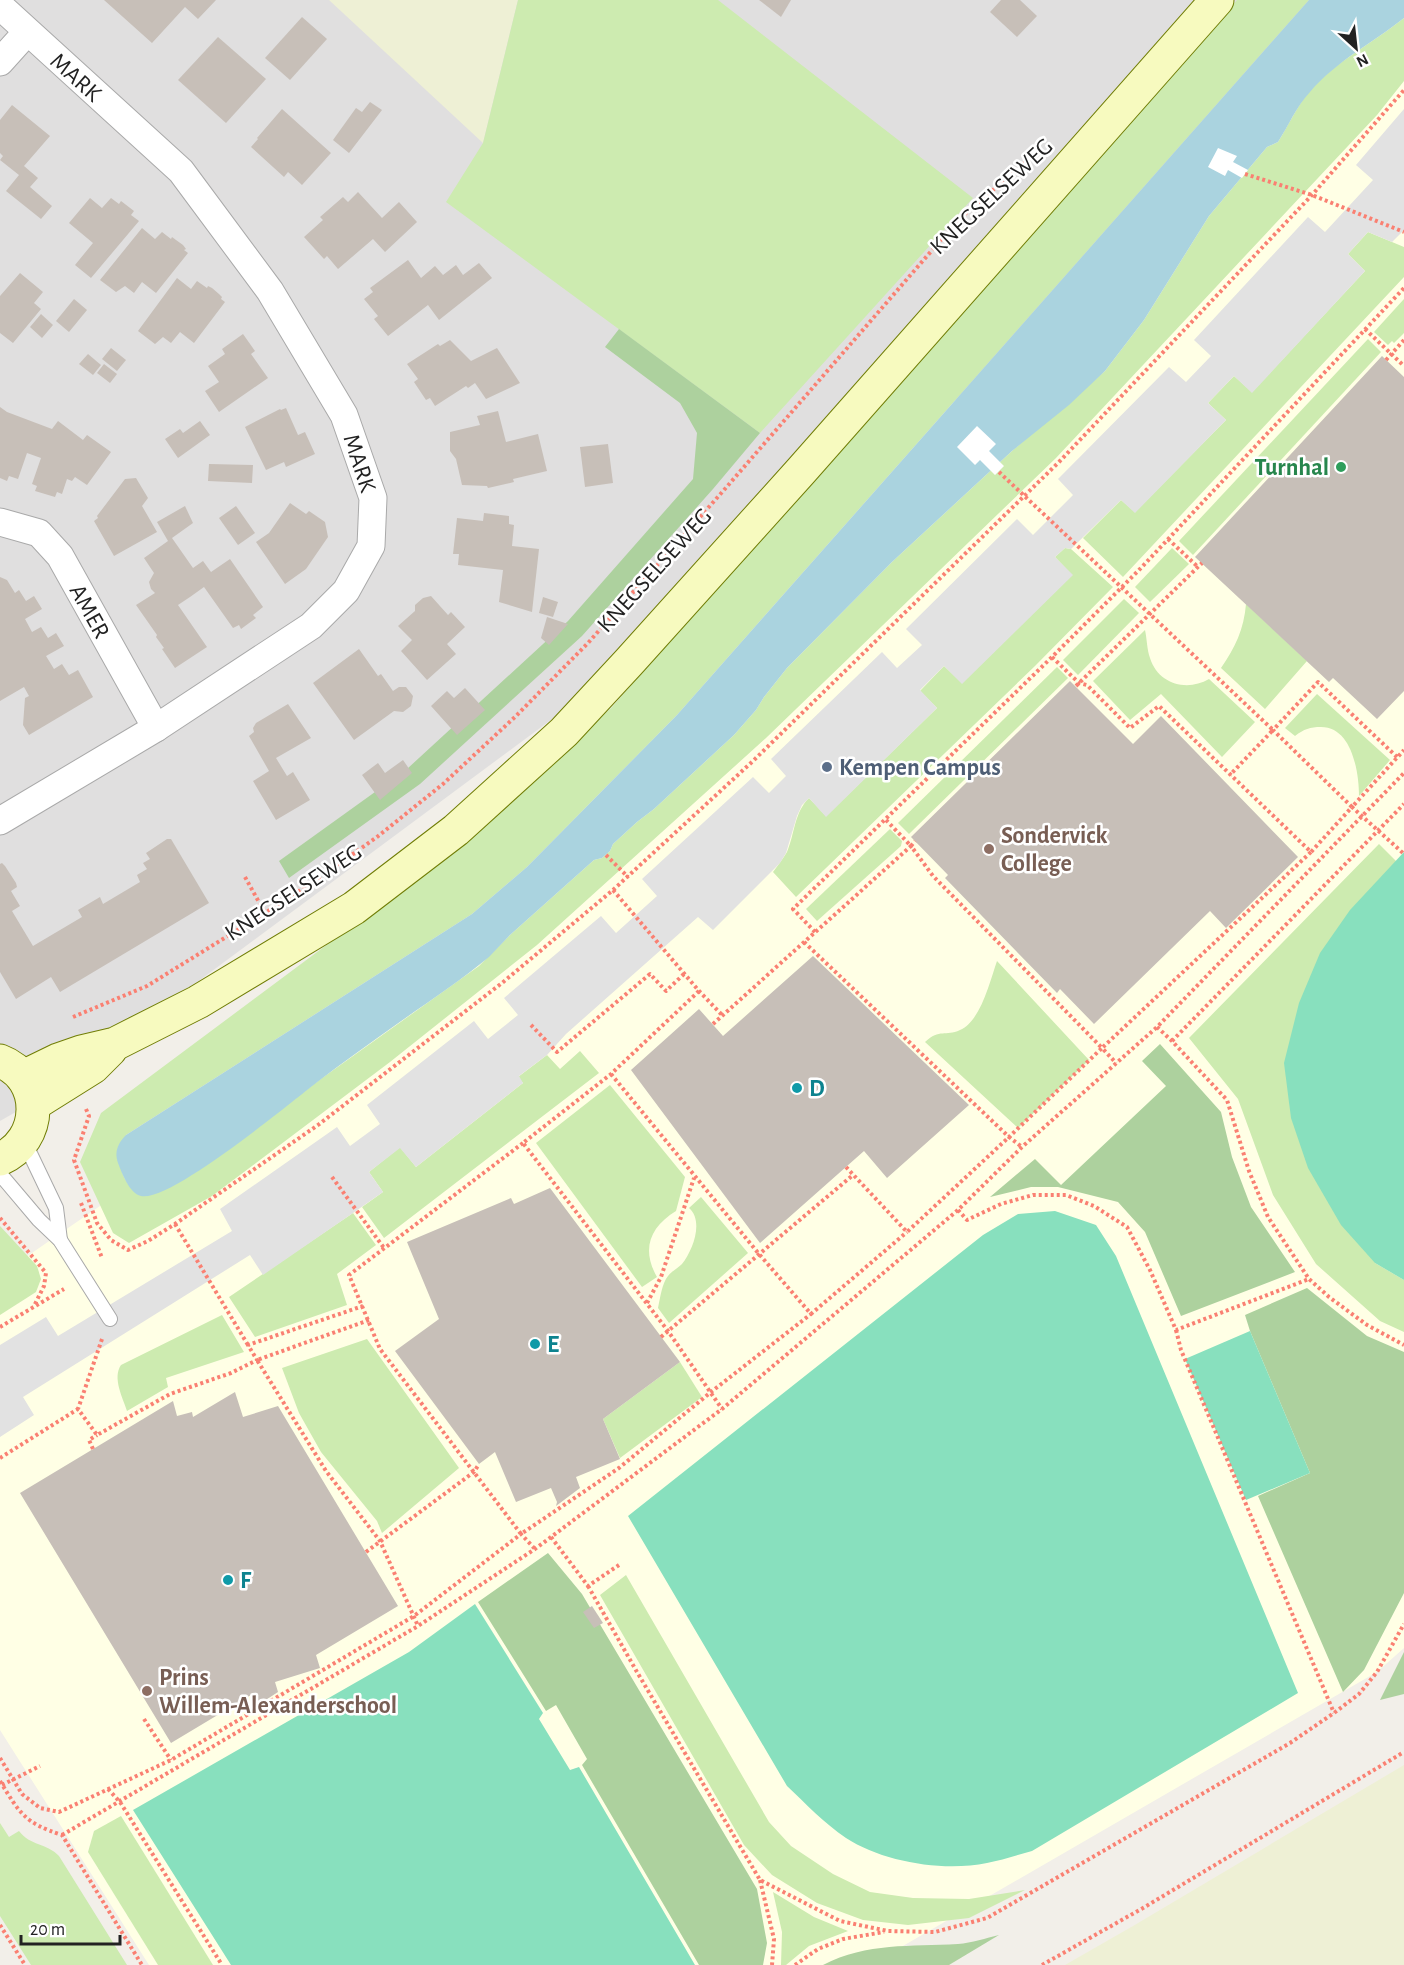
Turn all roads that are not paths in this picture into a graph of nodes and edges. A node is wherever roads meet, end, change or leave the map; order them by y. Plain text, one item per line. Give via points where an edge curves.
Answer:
1 (1217, 0) edge
2 (0, 6) edge
3 (27, 32) junction
4 (0, 62) edge
5 (0, 522) edge
6 (156, 728) junction
7 (0, 821) edge
8 (19, 1081) edge
9 (12, 1150) edge
10 (0, 1174) edge
11 (60, 1240) junction
12 (110, 1319) road end

1 - 8 street, KNEGSELSEWEG via 801,471 564,732 456,830 354,908 198,1002 115,1044 58,1060
2 - 3 street, MARK
3 - 4 street
3 - 6 street, MARK via 181,171 270,291 344,415 373,498 371,546 346,591 311,626
5 - 6 street, AMER via 39,533 60,556
6 - 7 street, MARK
8 - 9 street via 32,1124
9 - 11 lane via 56,1208
10 - 11 lane
11 - 12 lane

